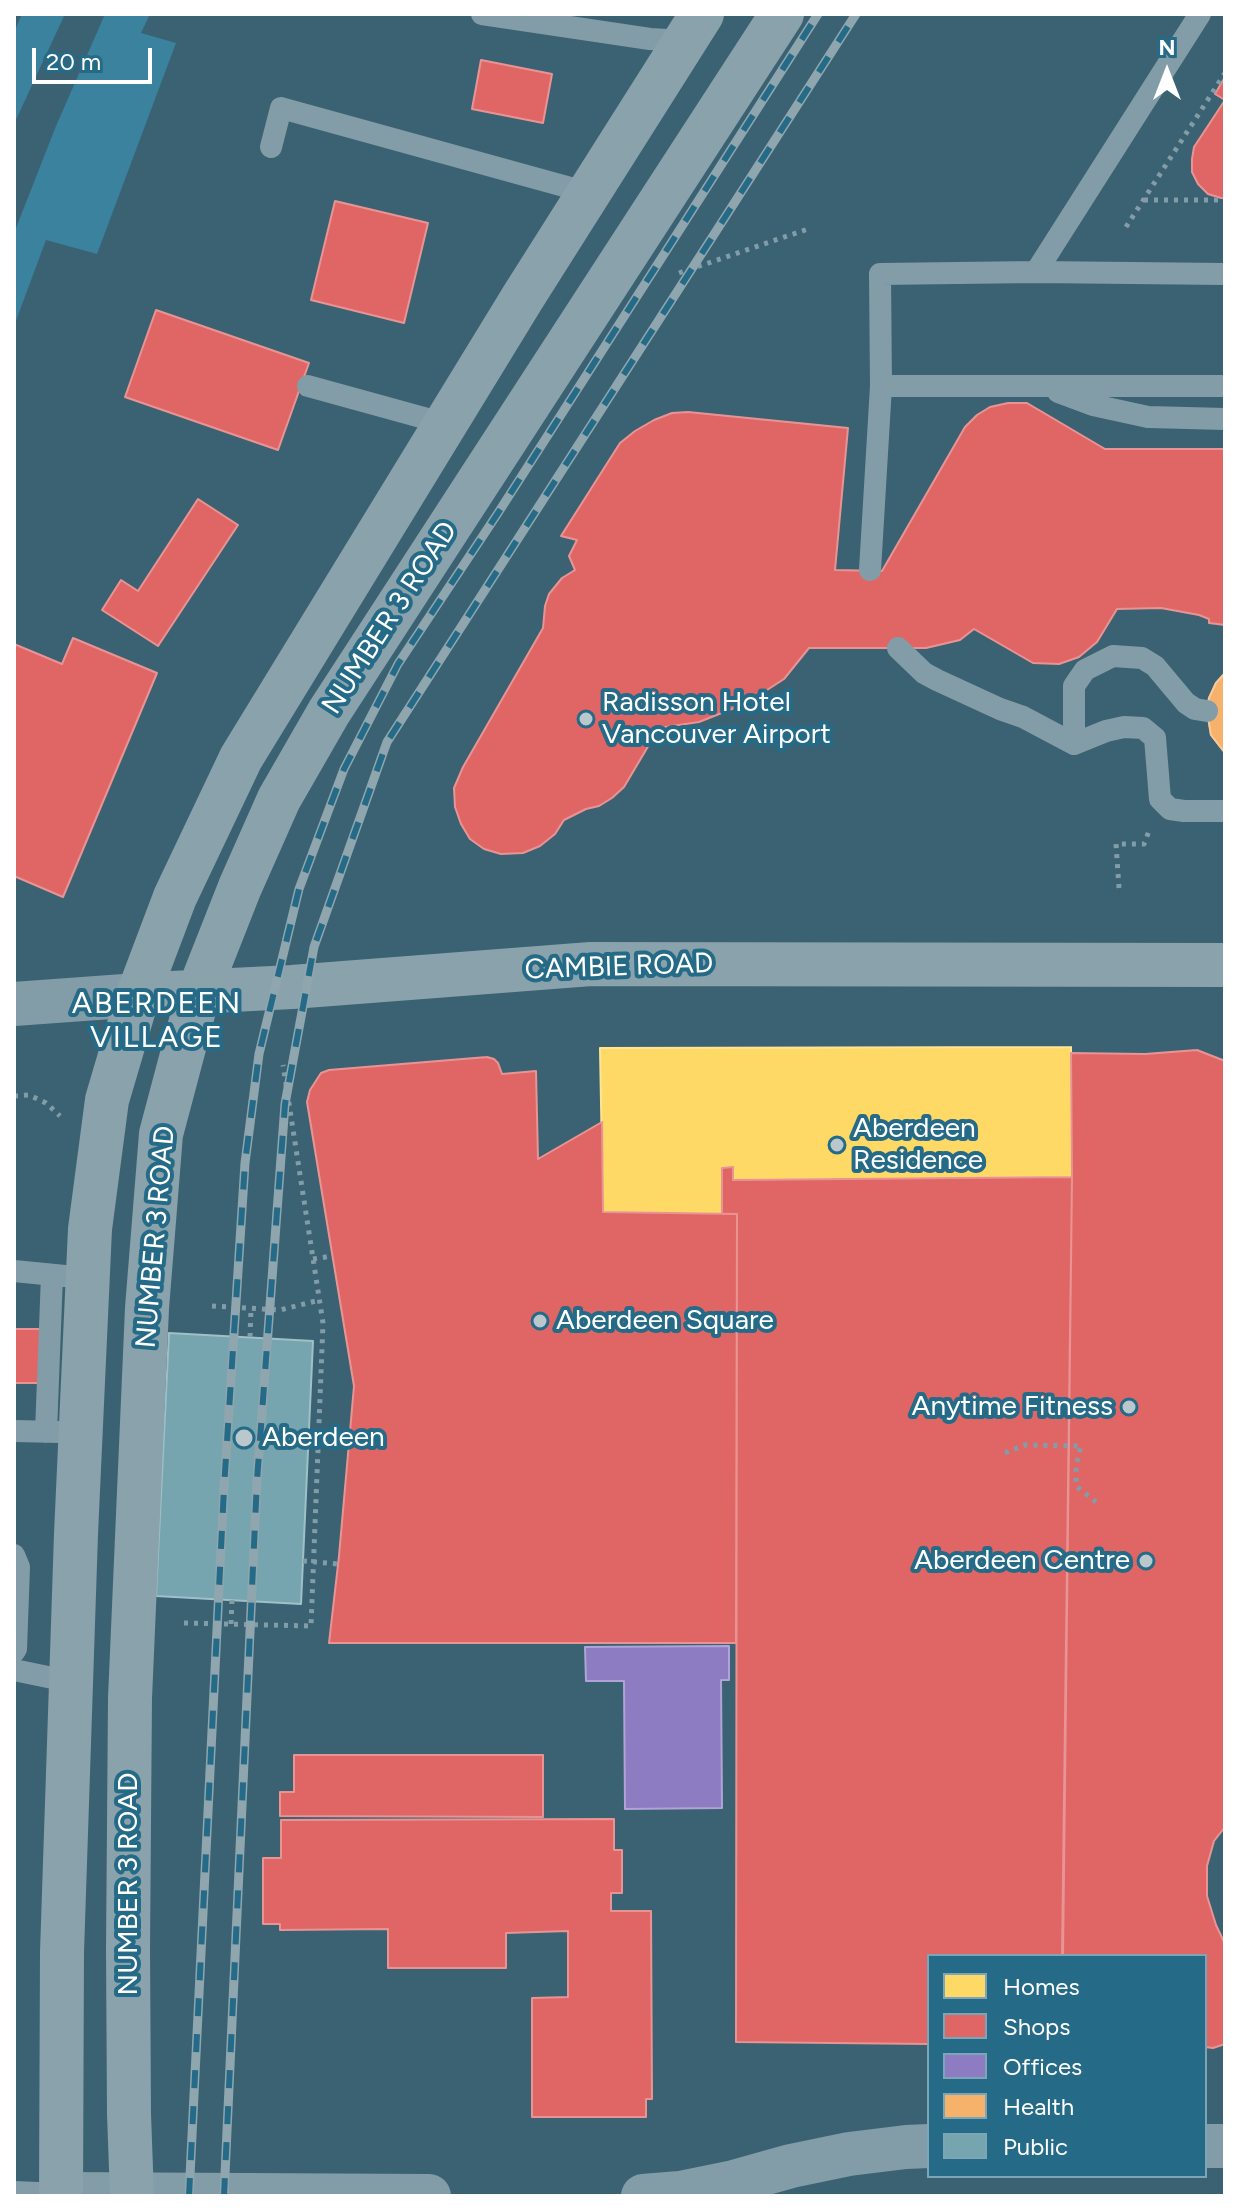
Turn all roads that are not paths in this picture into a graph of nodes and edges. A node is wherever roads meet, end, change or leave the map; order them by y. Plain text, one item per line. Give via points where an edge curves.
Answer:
1 (482, 14) edge
2 (782, 14) edge
3 (1200, 14) edge
4 (694, 27) edge
5 (271, 147) dead end
6 (589, 193) junction
7 (1036, 272) junction
8 (1225, 274) edge
9 (308, 386) dead end
10 (881, 386) junction
11 (1041, 386) junction
12 (1225, 386) edge
13 (1225, 419) edge
14 (446, 424) junction
15 (870, 570) dead end
16 (898, 648) dead end
17 (1207, 711) dead end
18 (1074, 744) junction
19 (1225, 811) edge
20 (1225, 965) edge
21 (199, 991) junction
22 (138, 995) junction
23 (14, 1004) edge
24 (14, 1271) edge
25 (70, 1277) junction
26 (14, 1431) edge
27 (63, 1432) junction
28 (14, 1555) edge
29 (14, 1652) edge
30 (14, 1670) edge
31 (72, 1682) junction
32 (927, 2146) edge
33 (734, 2189) edge
34 (14, 2192) edge
35 (61, 2195) edge
36 (132, 2195) edge
37 (429, 2196) edge
38 (643, 2196) edge

1 - 4 lane via 650,39
2 - 21 main road, NUMBER 3 ROAD via 329,712 279,799
3 - 7 lane
4 - 6 main road, NUMBER 3 ROAD
5 - 6 lane via 281,108
6 - 14 main road, NUMBER 3 ROAD
7 - 8 lane
7 - 10 lane via 880,274
9 - 14 lane
10 - 11 lane
10 - 15 lane
11 - 12 lane
11 - 13 lane via 1148,417
14 - 22 main road, NUMBER 3 ROAD via 241,758 184,875
16 - 18 lane via 924,673
17 - 18 lane via 1186,703 1142,658 1113,656 1085,670 1074,686
18 - 19 lane via 1106,731 1143,728 1155,738 1160,799 1170,809
20 - 21 main road, CAMBIE ROAD via 591,964
21 - 22 main road, CAMBIE ROAD
21 - 36 main road, NUMBER 3 ROAD via 161,1134 147,1308 130,1698
22 - 23 street, CAMBIE ROAD
22 - 25 main road, NUMBER 3 ROAD via 107,1100 90,1229
24 - 25 lane
25 - 27 main road, NUMBER 3 ROAD
26 - 27 lane
27 - 31 main road, NUMBER 3 ROAD
28 - 29 lane via 19,1567
30 - 31 lane
31 - 35 main road, NUMBER 3 ROAD via 62,1952
32 - 33 street via 791,2166
33 - 38 street
34 - 35 lane
35 - 36 street
36 - 37 street

